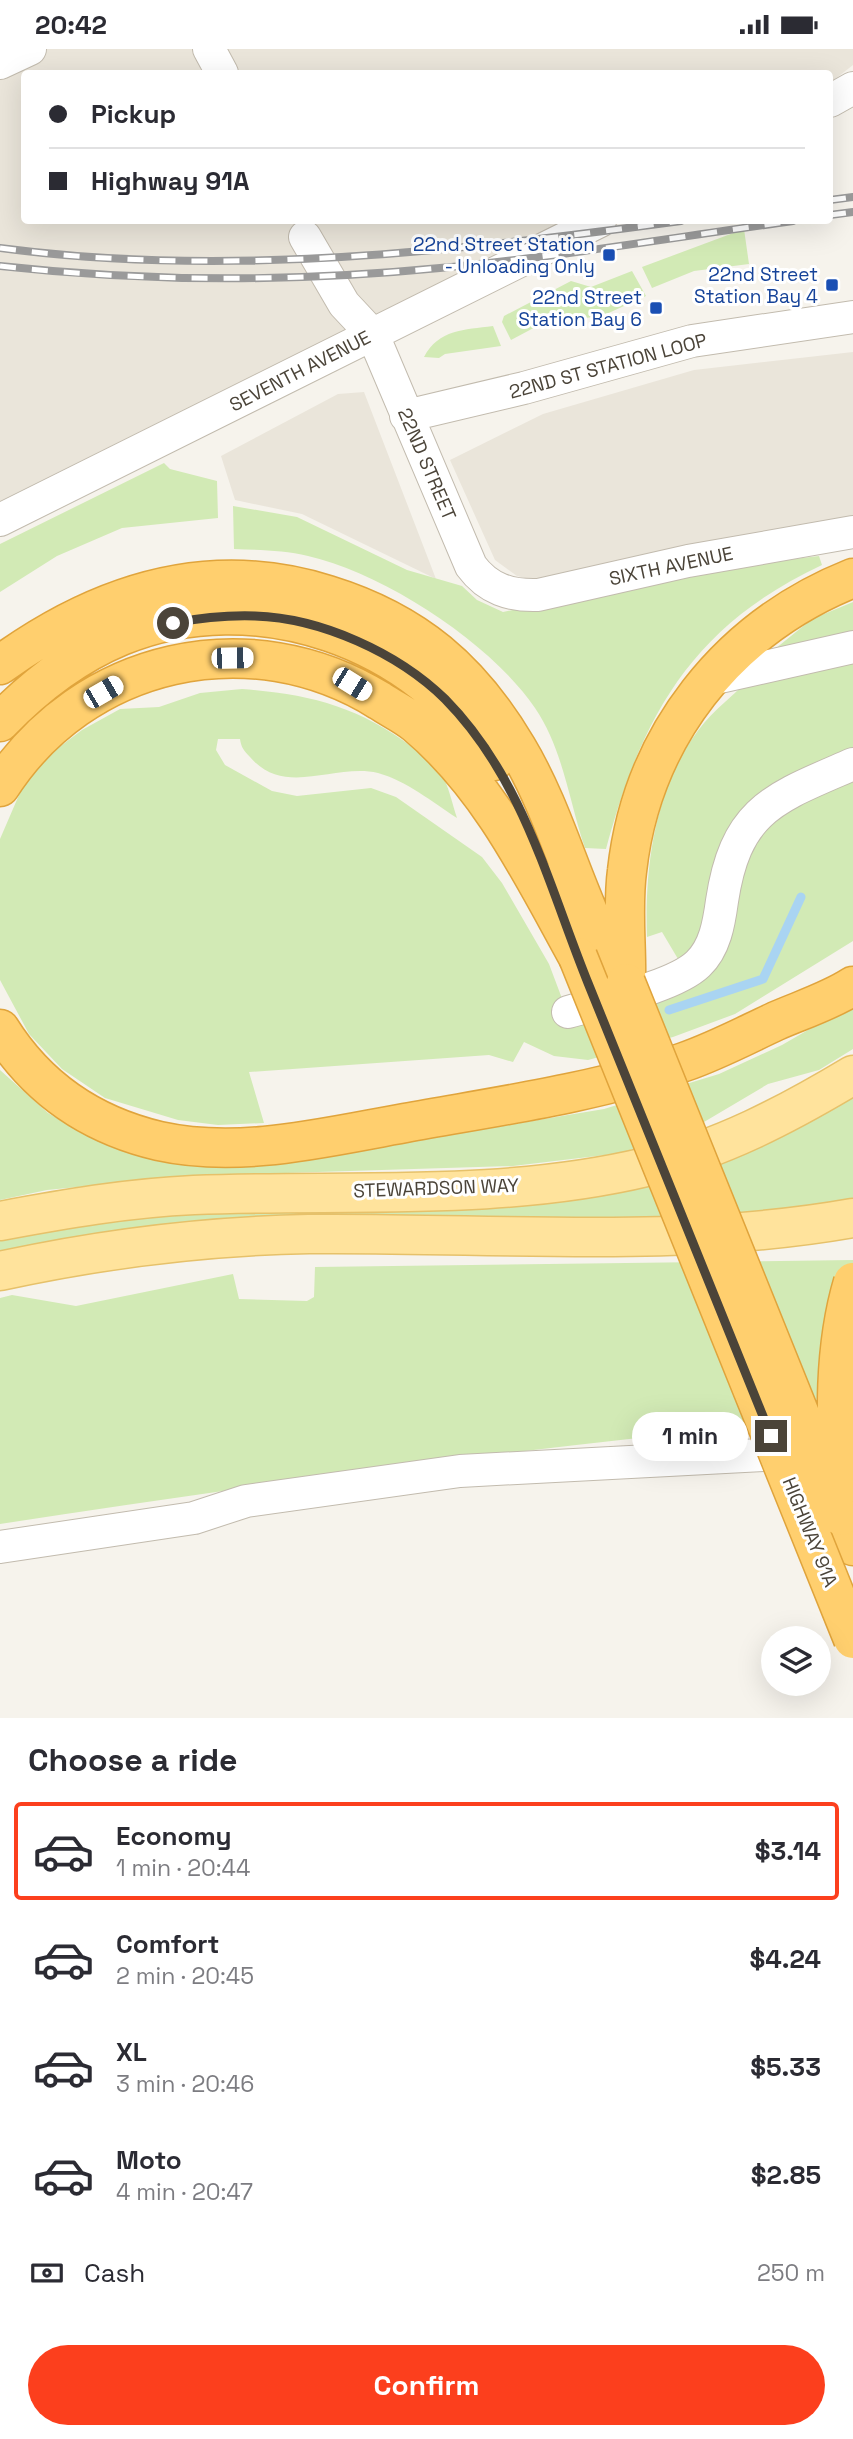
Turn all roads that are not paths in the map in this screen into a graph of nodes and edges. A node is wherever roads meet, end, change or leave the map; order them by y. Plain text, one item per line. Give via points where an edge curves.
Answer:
1 (30, 49) edge
2 (209, 49) edge
3 (0, 63) edge
4 (220, 70) edge
5 (853, 88) edge
6 (833, 99) edge
7 (594, 224) edge
8 (305, 237) dead end
9 (853, 317) edge
10 (373, 335) junction
11 (407, 416) junction
12 (0, 520) edge
13 (853, 531) edge
14 (853, 578) edge
15 (490, 586) joint
16 (853, 647) edge
17 (0, 665) edge
18 (708, 680) junction
19 (0, 722) edge
20 (853, 764) edge
21 (0, 787) edge
22 (603, 950) junction
23 (853, 962) edge
24 (853, 986) edge
25 (612, 993) junction
26 (568, 1012) dead end
27 (0, 1029) edge
28 (717, 1048) junction
29 (853, 1075) edge
30 (603, 1084) junction
31 (853, 1218) edge
32 (0, 1221) edge
33 (0, 1271) edge
34 (853, 1282) edge
35 (853, 1450) edge
36 (847, 1531) edge
37 (0, 1547) edge
38 (853, 1639) edge

1 - 3 street
2 - 4 street
5 - 6 street
7 - 10 street, SEVENTH AVENUE
8 - 10 street via 344,304
9 - 11 street, 22ND ST STATION LOOP via 692,341
10 - 11 street, 22ND STREET
10 - 12 street, SEVENTH AVENUE
11 - 15 street, 22ND STREET via 471,566
13 - 15 street, SIXTH AVENUE via 538,594 522,595
14 - 18 highway via 816,593 767,624
16 - 18 street
17 - 22 highway via 37,638 107,603 164,586 216,578 263,580 308,589 395,621 465,676 517,748 557,830
18 - 22 highway via 670,731 639,805 626,873
19 - 22 highway via 39,684 79,658 122,636 173,623 258,616 344,636 414,674 469,725
20 - 25 street via 768,804 741,835 733,850 713,943 696,967 662,983
21 - 22 highway via 17,760 48,728 121,682 162,666 208,659 256,657 304,667 352,684 415,723 463,770
22 - 25 highway, HIGHWAY 91A
22 - 38 highway, HIGHWAY 91A, bridge
23 - 28 highway
24 - 28 highway
25 - 26 street
25 - 30 street via 617,1059
25 - 36 highway, HIGHWAY 91A, bridge via 688,1145
27 - 30 highway via 18,1058 52,1091 93,1119 161,1141 205,1147 305,1141
28 - 30 highway via 666,1068
29 - 32 main road, STEWARDSON WAY via 741,1135 659,1164 595,1178 453,1190 192,1195 84,1206
31 - 33 main road via 751,1231 647,1237 306,1234 95,1254
34 - 36 highway, bridge via 836,1388
35 - 37 street via 460,1471 246,1501 194,1518

